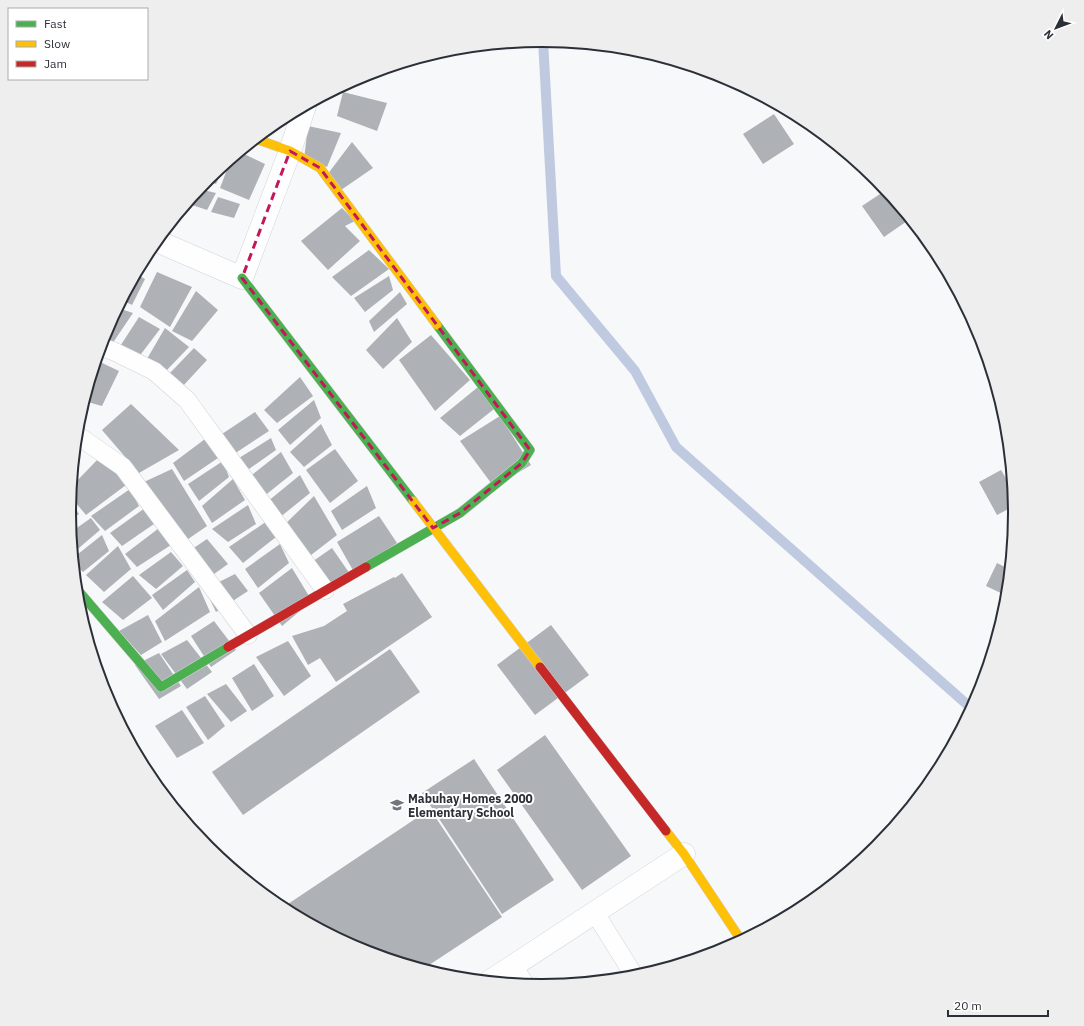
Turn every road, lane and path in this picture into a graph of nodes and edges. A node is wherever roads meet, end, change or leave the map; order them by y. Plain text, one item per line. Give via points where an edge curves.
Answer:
1 (303, 113) edge
2 (261, 141) edge
3 (290, 151) junction
4 (162, 243) edge
5 (242, 278) junction
6 (106, 349) edge
7 (82, 439) edge
8 (433, 528) junction
9 (325, 590) junction
10 (84, 597) edge
11 (248, 635) junction
12 (684, 854) junction
13 (595, 912) junction
14 (739, 935) edge
15 (513, 966) junction
16 (631, 970) edge
17 (497, 977) edge
18 (521, 978) edge

1 - 3 street
2 - 3 street
3 - 5 street
3 - 8 street via 320,168 530,450 522,464 460,513
4 - 5 street
5 - 8 street
6 - 9 lane via 154,371 186,400
7 - 11 lane via 123,468
8 - 9 street
8 - 12 street
9 - 11 street
10 - 11 street via 161,687
12 - 13 street
12 - 14 street
13 - 15 street
13 - 16 lane
15 - 17 street
15 - 18 lane

